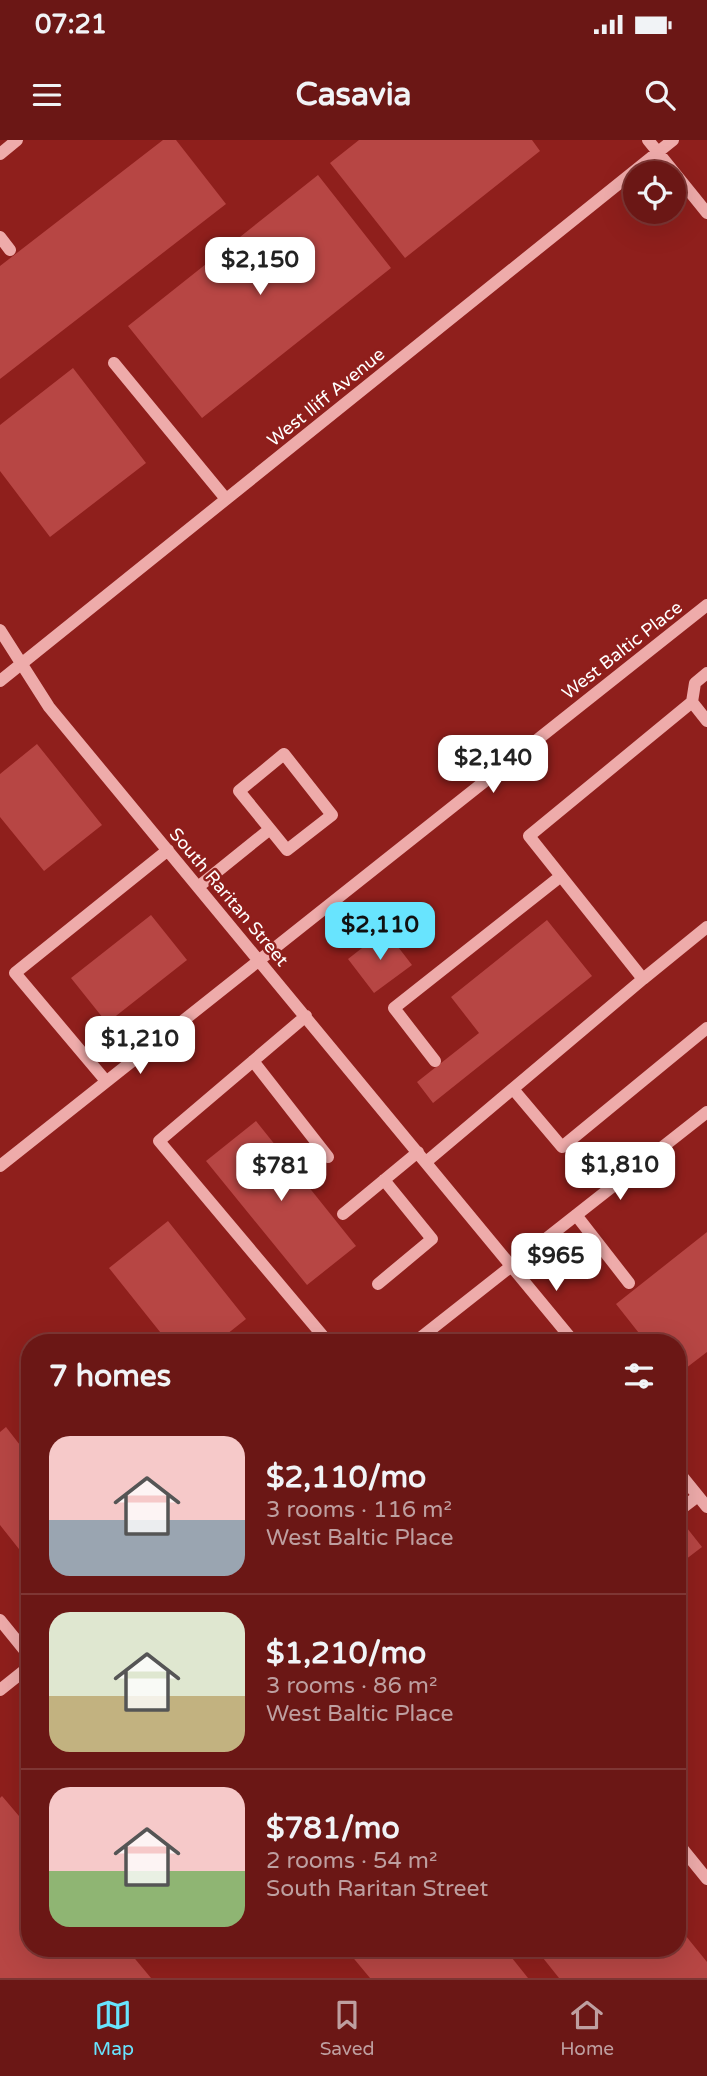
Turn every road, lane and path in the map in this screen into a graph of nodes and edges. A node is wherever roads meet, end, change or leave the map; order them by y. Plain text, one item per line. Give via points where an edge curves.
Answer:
1 (18, 140) edge
2 (648, 140) edge
3 (673, 140) edge
4 (658, 152) junction
5 (0, 154) edge
6 (707, 213) edge
7 (0, 237) edge
8 (10, 250) dead end
9 (114, 363) dead end
10 (226, 499) junction
11 (707, 605) edge
12 (0, 630) edge
13 (22, 664) junction
14 (707, 673) edge
15 (0, 681) edge
16 (692, 702) junction
17 (707, 720) edge
18 (270, 829) junction
19 (167, 850) junction
20 (561, 876) junction
21 (198, 887) junction
22 (707, 927) edge
23 (258, 960) junction
24 (643, 979) junction
25 (306, 1016) junction
26 (707, 1028) edge
27 (253, 1061) junction
28 (435, 1061) dead end
29 (106, 1081) junction
30 (513, 1089) junction
31 (707, 1112) edge
32 (328, 1157) dead end
33 (422, 1157) junction
34 (0, 1166) edge
35 (384, 1180) junction
36 (343, 1214) dead end
37 (576, 1215) junction
38 (512, 1265) junction
39 (378, 1283) dead end
40 (629, 1283) dead end
41 (321, 1334) edge
42 (425, 1334) edge
43 (568, 1334) edge
44 (686, 1481) edge
45 (698, 1496) junction
46 (686, 1505) edge
47 (707, 1507) edge
48 (0, 1620) edge
49 (21, 1646) edge
50 (21, 1673) edge
51 (0, 1690) edge
52 (686, 1853) edge
53 (707, 1879) edge

1 - 5 street
2 - 4 street
3 - 4 street, West Iliff Avenue
4 - 6 street
4 - 10 street, West Iliff Avenue
7 - 8 street
9 - 10 street
10 - 13 street, West Iliff Avenue
11 - 23 street, West Baltic Place
12 - 13 street, South Raritan Street
13 - 15 street, West Iliff Avenue
13 - 19 street, South Raritan Street via 49,707
14 - 16 street via 695,683
16 - 17 street
16 - 20 street via 529,836
18 - 18 street via 287,850 332,815 284,754 239,791
18 - 21 street
19 - 21 street, South Raritan Street
19 - 29 street via 15,973
20 - 24 street
20 - 28 street via 394,1008
21 - 23 street, South Raritan Street
22 - 24 street
23 - 25 street, South Raritan Street
23 - 29 street, West Baltic Place
24 - 30 street
25 - 27 street
25 - 33 street, South Raritan Street
26 - 30 street via 562,1147
27 - 32 street
27 - 41 street via 159,1141
29 - 34 street, West Baltic Place
30 - 33 street
31 - 37 street
33 - 35 street
33 - 38 street, South Raritan Street
35 - 36 street
35 - 39 street via 432,1239
37 - 38 street
37 - 40 street
38 - 42 street
38 - 43 street, South Raritan Street
44 - 45 street
45 - 46 street
45 - 47 street
48 - 49 street
50 - 51 street
52 - 53 street

